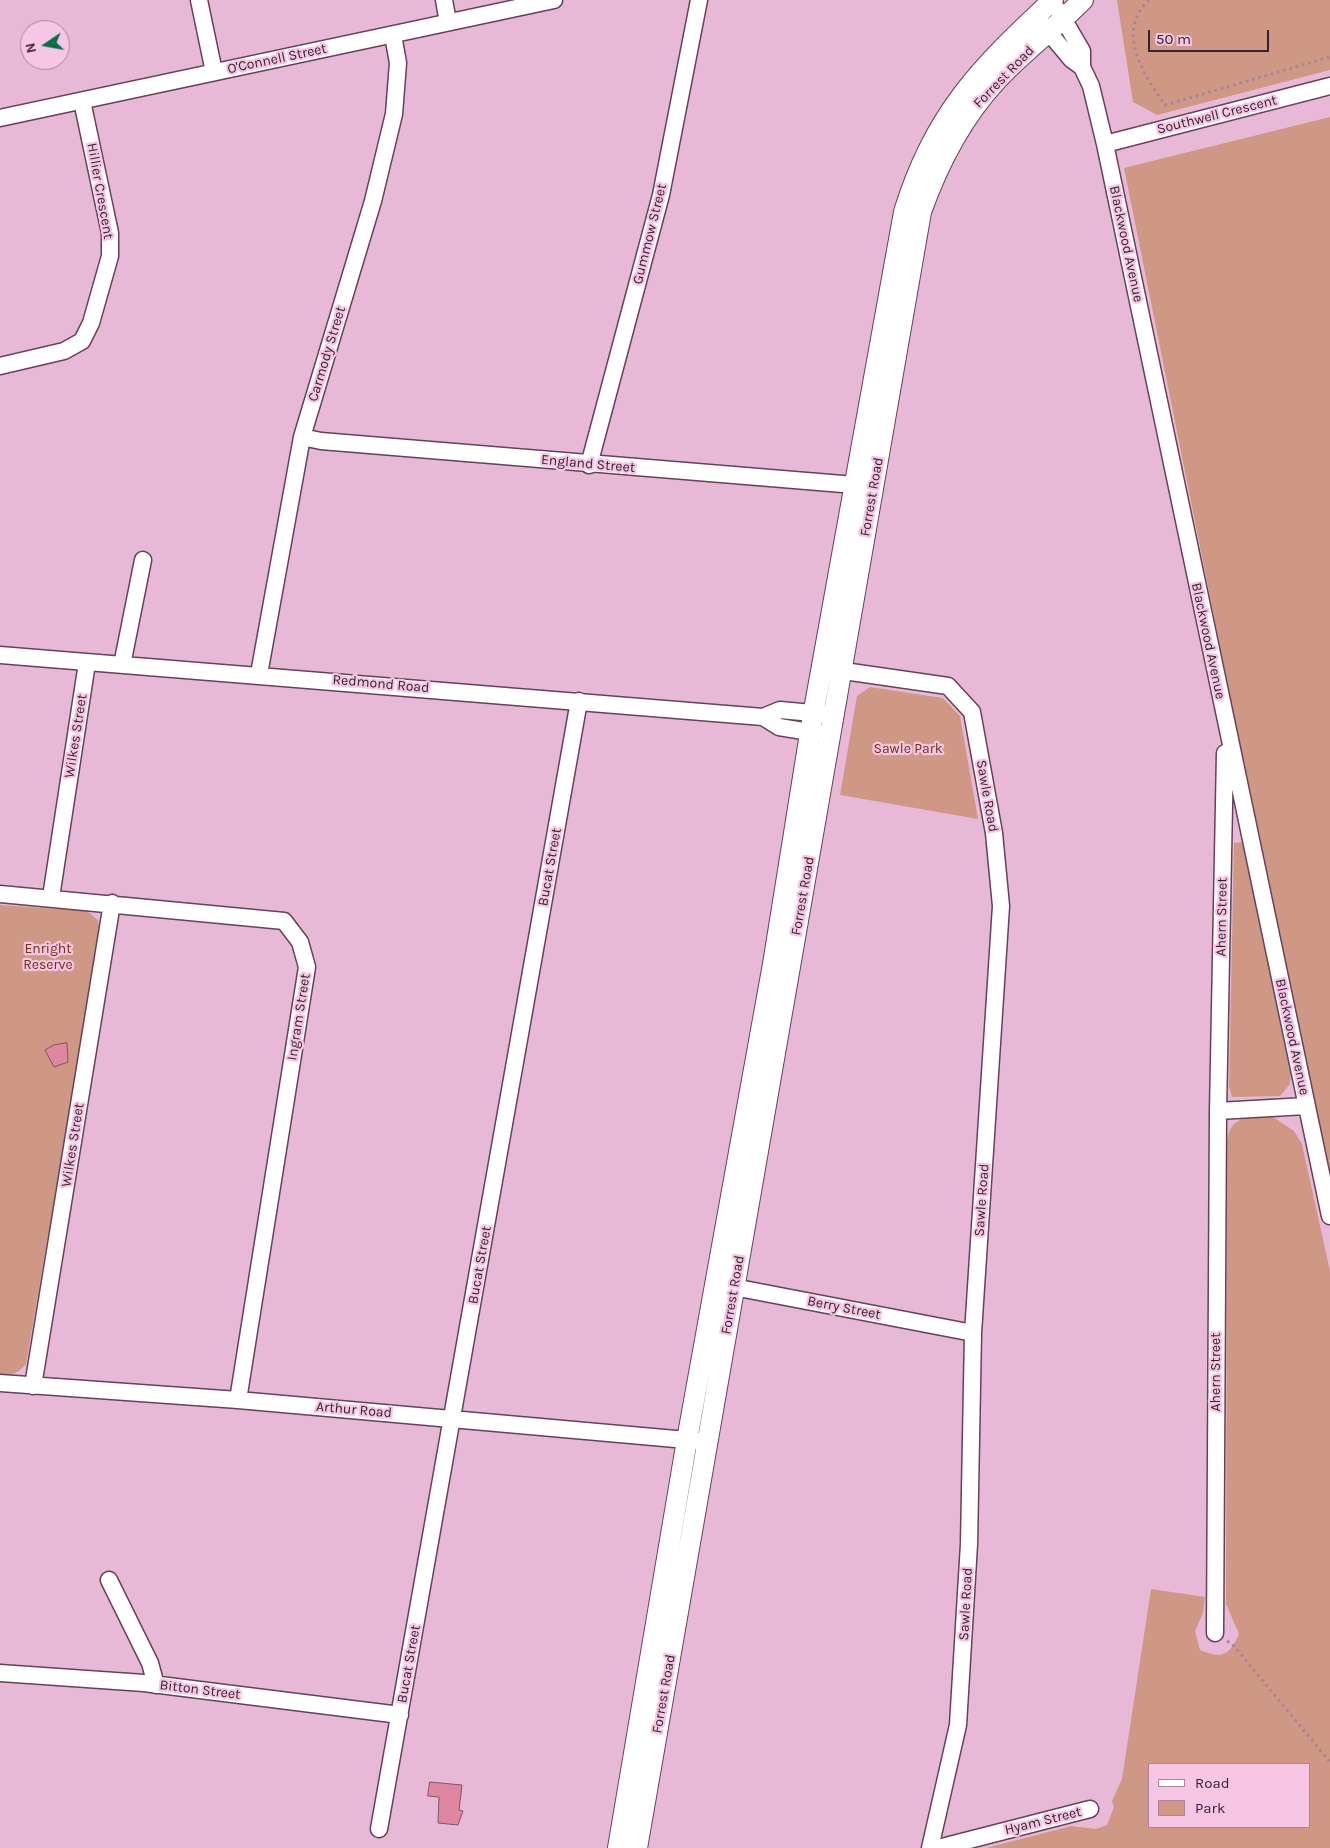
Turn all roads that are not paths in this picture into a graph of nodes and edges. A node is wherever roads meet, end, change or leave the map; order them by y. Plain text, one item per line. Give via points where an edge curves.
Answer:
1 (199, 0) edge
2 (444, 0) edge
3 (554, 0) edge
4 (699, 0) edge
5 (1083, 0) edge
6 (1052, 1) edge
7 (1036, 16) junction
8 (1065, 18) junction
9 (448, 22) junction
10 (1049, 33) junction
11 (393, 35) junction
12 (1082, 67) junction
13 (214, 72) junction
14 (1330, 86) edge
15 (82, 101) junction
16 (0, 118) edge
17 (1105, 144) junction
18 (0, 366) edge
19 (302, 437) junction
20 (589, 465) junction
21 (865, 485) junction
22 (144, 560) dead end
23 (0, 654) edge
24 (87, 663) junction
25 (122, 666) junction
26 (832, 670) junction
27 (259, 674) junction
28 (579, 701) junction
29 (814, 712) junction
30 (834, 715) junction
31 (763, 717) junction
32 (1226, 724) junction
33 (810, 732) junction
34 (831, 735) junction
35 (0, 894) edge
36 (51, 897) junction
37 (112, 904) junction
38 (1306, 1106) junction
39 (1218, 1111) junction
40 (1330, 1216) edge
41 (725, 1286) junction
42 (973, 1333) junction
43 (0, 1384) edge
44 (34, 1386) junction
45 (238, 1400) junction
46 (453, 1418) junction
47 (687, 1440) junction
48 (708, 1442) junction
49 (109, 1580) dead end
50 (1215, 1633) road end
51 (0, 1673) edge
52 (156, 1685) junction
53 (400, 1715) junction
54 (1090, 1809) dead end
55 (379, 1829) dead end
56 (618, 1848) edge
57 (637, 1848) edge
58 (930, 1848) edge
59 (938, 1848) edge

1 - 13 street
2 - 9 street
3 - 9 street, O'Connell Street
4 - 20 street, Gummow Street via 662,196
5 - 8 main road, Forrest Road
6 - 7 main road, Forrest Road
6 - 8 street, Blackwood Avenue
7 - 10 street, Blackwood Avenue
7 - 21 main road, Forrest Road via 956,100 935,135 912,186 897,241
8 - 10 main road, Forrest Road
8 - 12 street, Blackwood Avenue via 1082,51
9 - 11 street, O'Connell Street
10 - 12 street, Blackwood Avenue
10 - 21 main road, Forrest Road via 1013,64 972,109 940,162 921,212 914,242
11 - 13 street, O'Connell Street
11 - 19 street, Carmody Street via 398,63 394,114 372,201
12 - 17 street, Blackwood Avenue via 1091,86
13 - 15 street, O'Connell Street
14 - 17 street, Southwell Crescent
15 - 16 street, O'Connell Street
15 - 18 street, Hillier Crescent via 110,233 110,256 91,323 82,341 64,351
17 - 32 street, Blackwood Avenue
19 - 20 street, England Street
19 - 27 street, Carmody Street
20 - 21 street, England Street
21 - 26 main road, Forrest Road
22 - 25 street
23 - 24 street, Redmond Road
24 - 25 street, Redmond Road
24 - 36 street, Wilkes Street
25 - 27 street, Redmond Road
26 - 29 main road, Forrest Road
26 - 30 main road, Forrest Road
26 - 42 street, Sawle Road via 948,686 972,712 994,833 1001,906
27 - 28 street, Redmond Road
28 - 31 street, Redmond Road
28 - 46 street, Bucat Street
29 - 30 street, Redmond Road
29 - 31 street, Redmond Road via 780,710
29 - 33 main road, Forrest Road
30 - 34 main road, Forrest Road
31 - 33 street, Redmond Road via 779,727
32 - 38 street, Blackwood Avenue
32 - 39 street, Ahern Street
33 - 34 street, Redmond Road
33 - 41 main road, Forrest Road
34 - 41 main road, Forrest Road
35 - 36 street, Ingram Street
36 - 37 street, Ingram Street
37 - 44 street, Wilkes Street
37 - 45 street, Ingram Street via 284,922 300,942 307,967
38 - 39 street
38 - 40 street, Blackwood Avenue
39 - 50 street, Ahern Street
41 - 42 street, Berry Street
41 - 47 main road, Forrest Road
41 - 48 main road, Forrest Road
42 - 58 street, Sawle Road via 969,1544 958,1725
43 - 44 street, Arthur Road
44 - 45 street, Arthur Road
45 - 46 street, Arthur Road
46 - 47 street, Arthur Road
46 - 53 street, Bucat Street
47 - 48 street, Arthur Road
47 - 56 main road, Forrest Road
48 - 57 main road, Forrest Road
49 - 52 street via 150,1663
51 - 52 street, Bitton Street
52 - 53 street, Bitton Street
53 - 55 street, Bucat Street
54 - 59 street, Hyam Street

